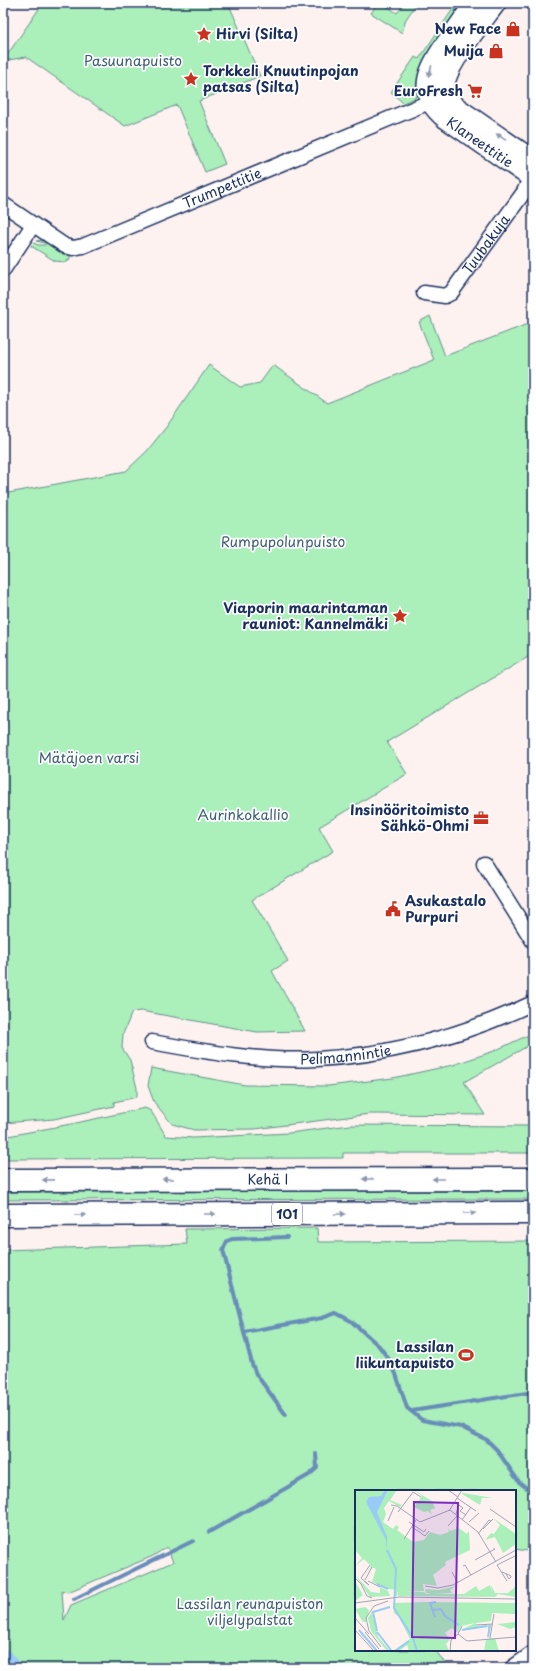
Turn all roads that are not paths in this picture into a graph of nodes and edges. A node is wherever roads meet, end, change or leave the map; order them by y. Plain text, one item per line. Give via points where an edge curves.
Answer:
1 (474, 3) edge
2 (496, 3) edge
3 (439, 99) junction
4 (532, 172) edge
5 (3, 204) edge
6 (33, 225) junction
7 (3, 270) edge
8 (424, 293) dead end
9 (484, 863) dead end
10 (533, 942) edge
11 (533, 1003) edge
12 (152, 1042) dead end
13 (533, 1179) edge
14 (3, 1180) edge
15 (533, 1213) edge
16 (3, 1215) edge
17 (533, 1653) edge
18 (512, 1668) edge

1 -> 3 main road via 431,65 428,79
2 - 3 main road via 454,62
3 - 4 main road, Klaneettitie via 455,106
3 - 6 street, Trumpettitie via 83,246 65,246
4 - 8 street, Tuubakuja via 524,192 451,293 445,296
5 - 6 street, Trumpettitie
6 - 7 street
9 - 10 street
11 - 12 street, Pelimannintie via 467,1030 404,1047 351,1056 317,1059 263,1058 228,1055
13 -> 14 highway, Kehä I
16 -> 15 highway, 101
17 - 18 street

